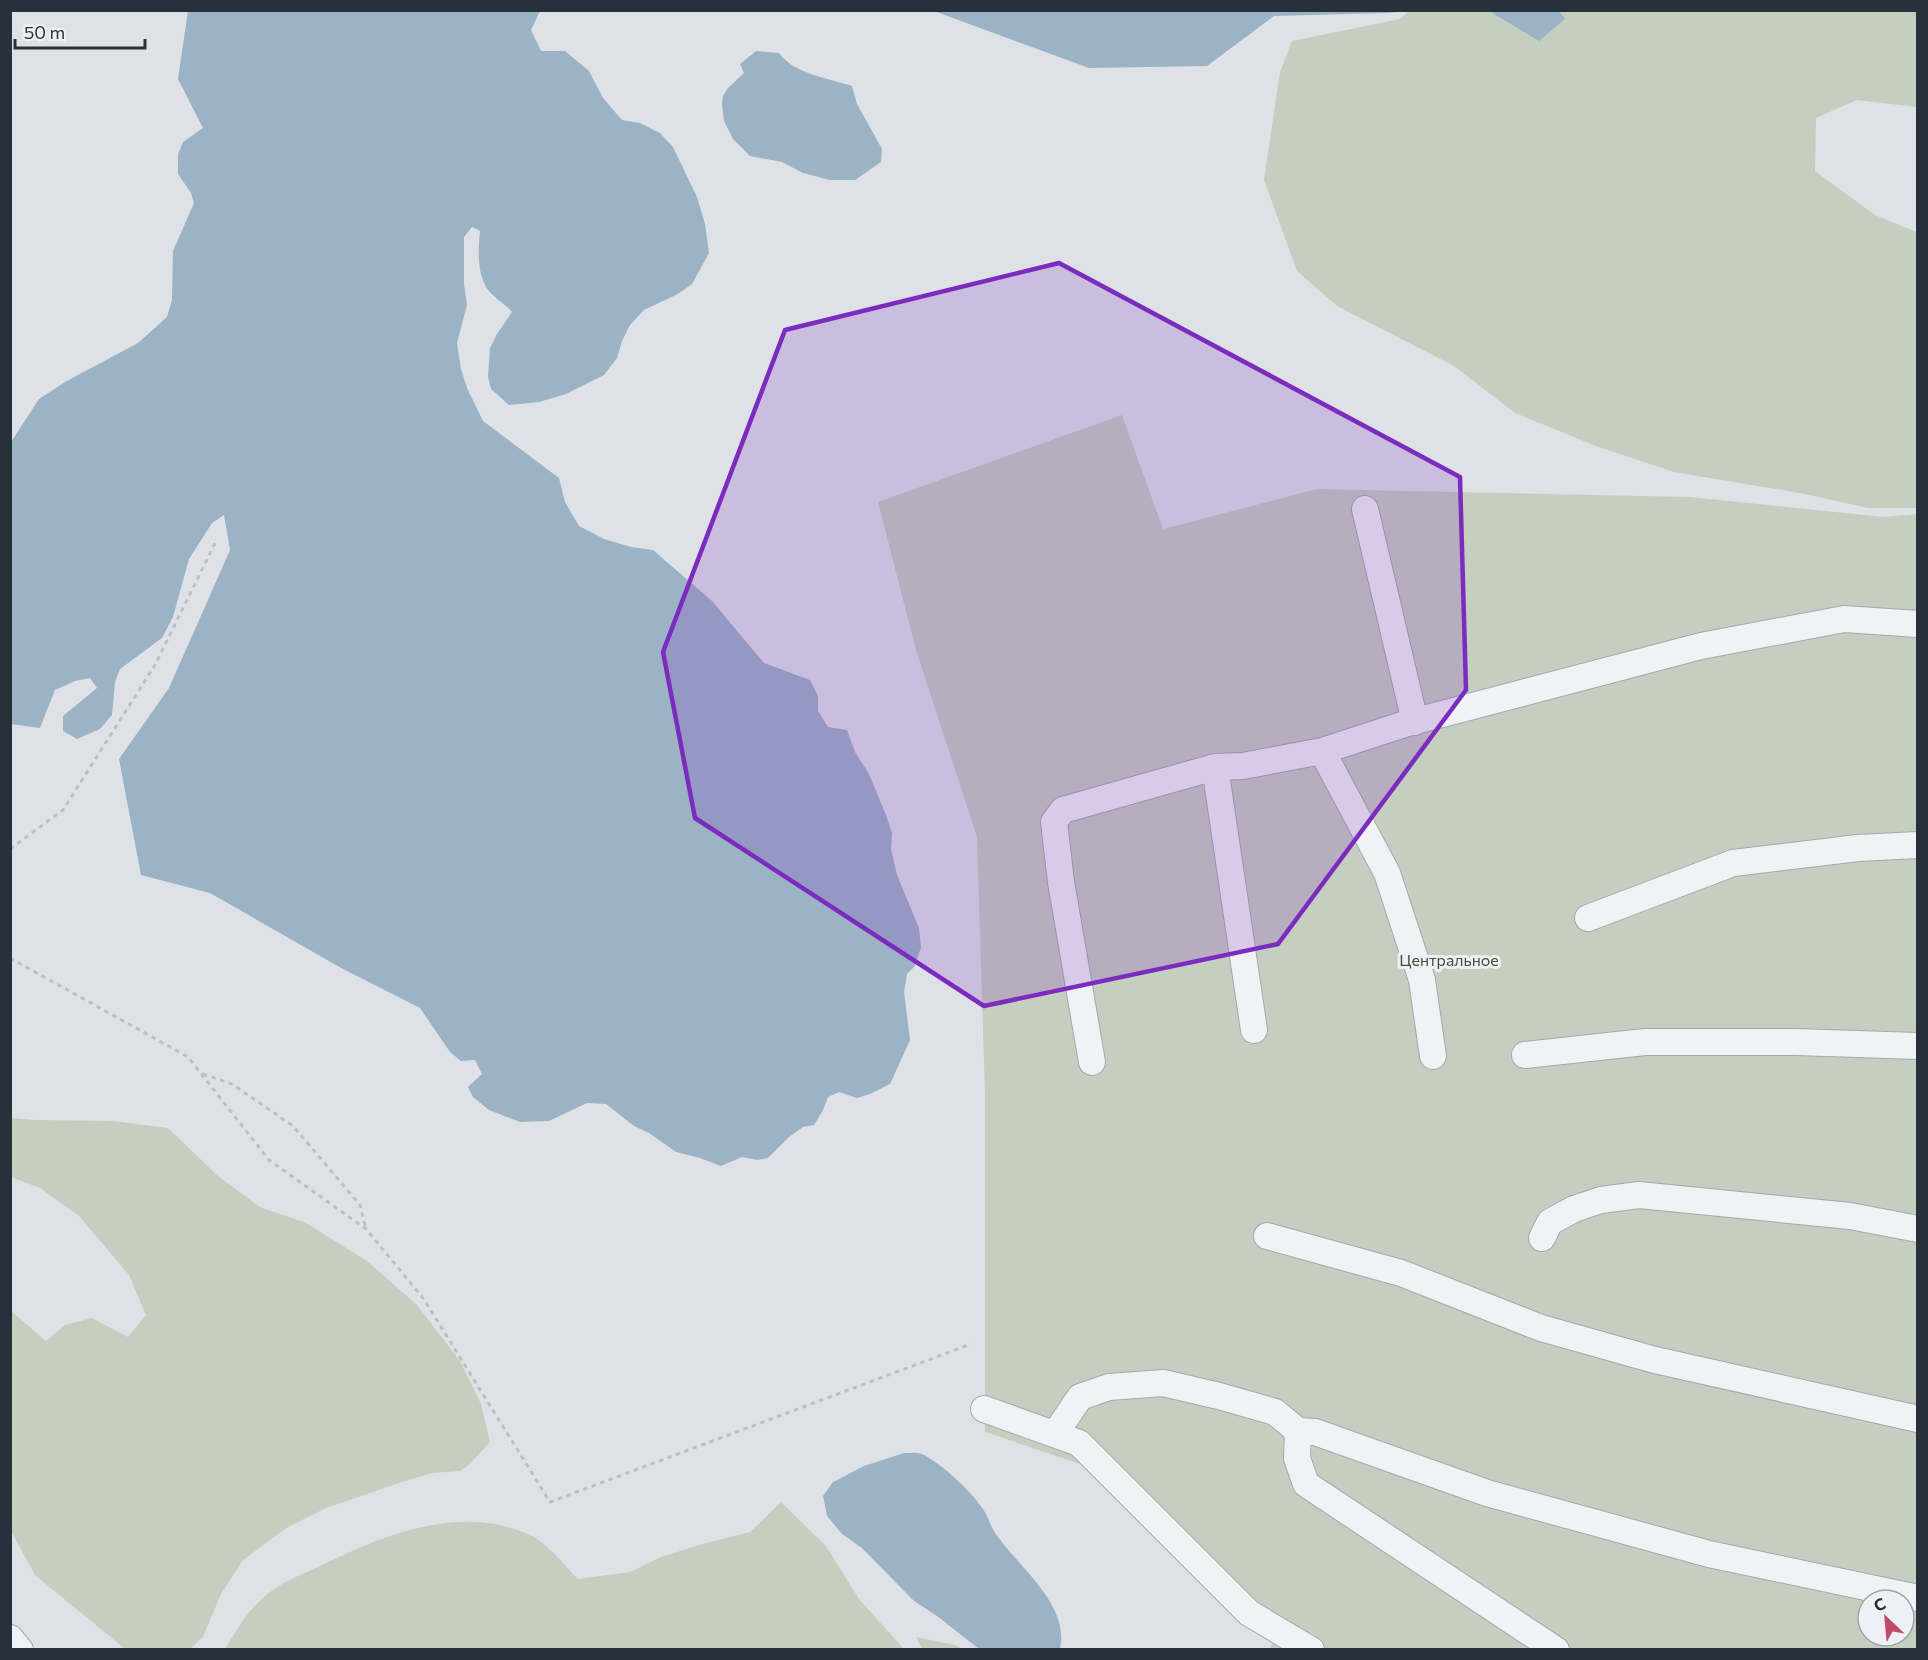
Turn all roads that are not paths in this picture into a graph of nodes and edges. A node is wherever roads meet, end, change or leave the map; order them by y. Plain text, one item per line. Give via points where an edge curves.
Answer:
1 (1365, 509) dead end
2 (1917, 624) edge
3 (1415, 722) junction
4 (1322, 751) junction
5 (1215, 767) junction
6 (1917, 845) edge
7 (1588, 918) dead end
8 (1254, 1030) dead end
9 (1917, 1046) edge
10 (1525, 1055) dead end
11 (1433, 1056) dead end
12 (1092, 1062) dead end
13 (1917, 1229) edge
14 (1267, 1236) dead end
15 (1542, 1238) dead end
16 (984, 1409) dead end
17 (1917, 1419) edge
18 (1298, 1431) junction
19 (1054, 1434) junction
20 (1917, 1598) edge
21 (10, 1638) edge
22 (20, 1650) edge
23 (1311, 1650) edge
24 (1556, 1650) edge

1 - 3 street
2 - 3 street via 1844,619 1701,646
3 - 4 street
4 - 5 street via 1243,766
4 - 11 street via 1388,873 1422,980
5 - 8 street
5 - 12 street via 1063,810 1054,822
6 - 7 street via 1733,863
9 - 10 street via 1645,1042
13 - 15 street via 1850,1216 1639,1195 1601,1200 1574,1209 1550,1222
14 - 17 street via 1401,1273 1541,1329 1655,1360
16 - 19 street
18 - 19 street via 1275,1412 1163,1383 1109,1387 1080,1397
18 - 20 street via 1315,1432 1487,1493 1709,1554
18 - 24 street via 1297,1458 1306,1484
19 - 23 street via 1079,1443 1249,1613
21 - 22 street

